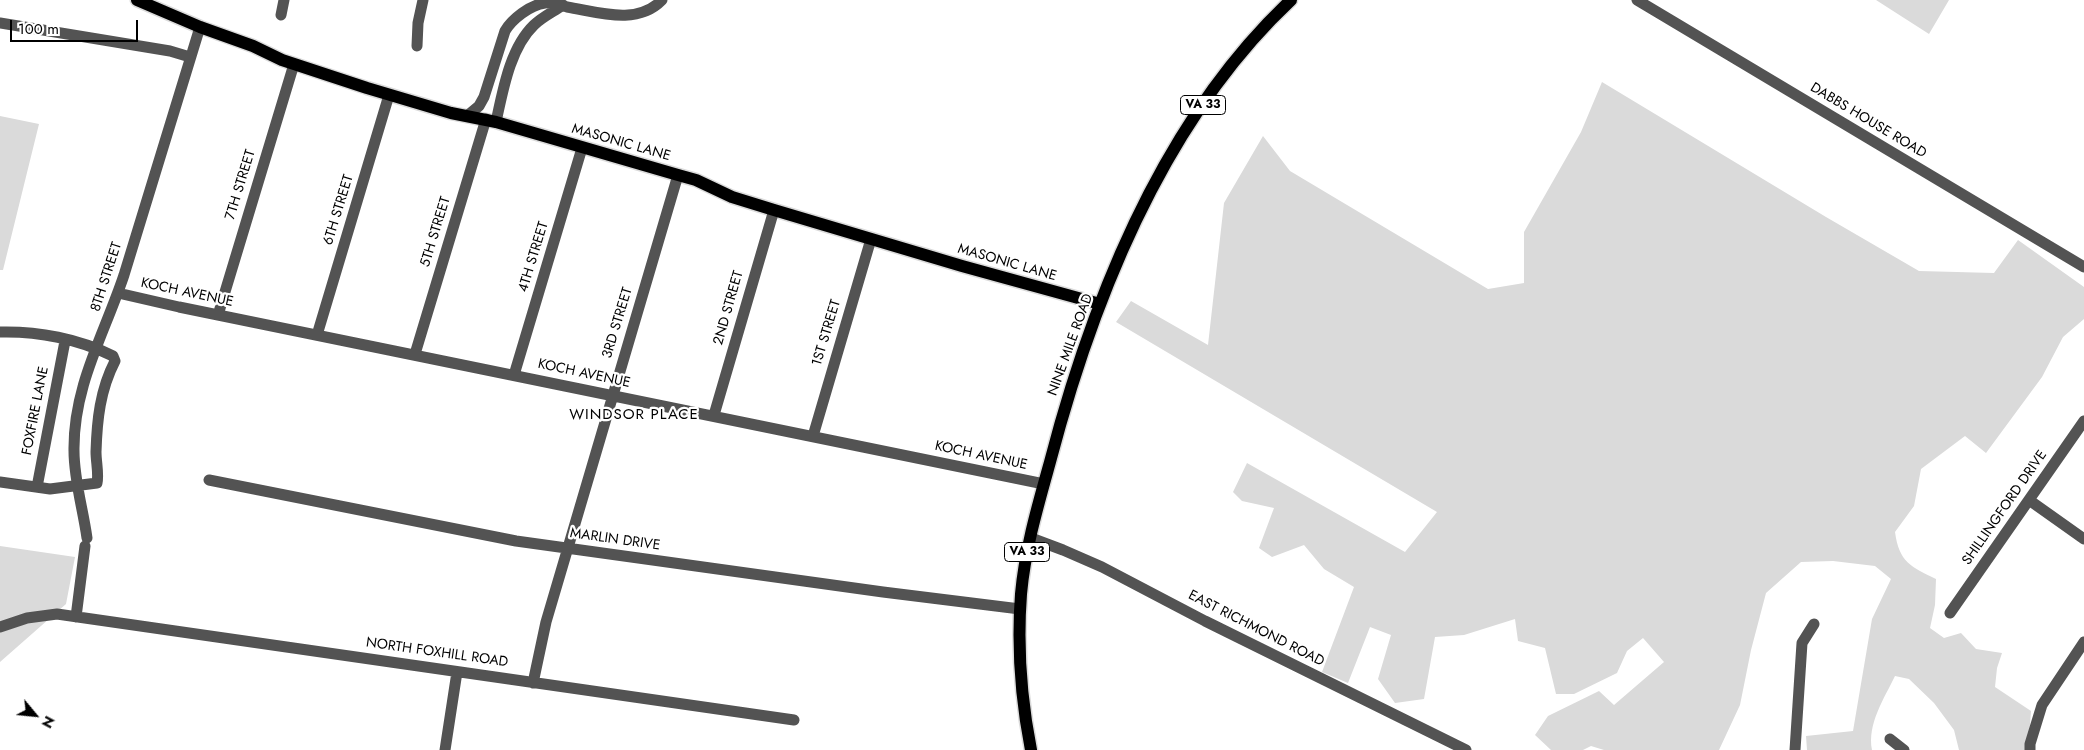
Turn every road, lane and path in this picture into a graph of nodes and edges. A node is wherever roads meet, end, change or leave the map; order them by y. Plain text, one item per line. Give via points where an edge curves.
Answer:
1 (137, 0) edge
2 (284, 0) edge
3 (423, 0) edge
4 (662, 0) edge
5 (1291, 0) edge
6 (1637, 0) edge
7 (562, 3) edge
8 (281, 15) dead end
9 (0, 23) edge
10 (200, 28) junction
11 (417, 46) dead end
12 (190, 56) junction
13 (294, 64) junction
14 (389, 95) junction
15 (467, 116) junction
16 (491, 120) junction
17 (582, 148) junction
18 (678, 175) junction
19 (774, 210) junction
20 (871, 239) junction
21 (2084, 267) edge
22 (118, 293) junction
23 (1100, 304) junction
24 (218, 315) junction
25 (0, 332) edge
26 (317, 335) junction
27 (64, 340) junction
28 (96, 348) junction
29 (415, 354) junction
30 (514, 375) junction
31 (613, 395) junction
32 (714, 415) junction
33 (2084, 420) edge
34 (813, 436) junction
35 (210, 480) dead end
36 (0, 482) edge
37 (1044, 484) junction
38 (83, 486) junction
39 (37, 488) junction
40 (2029, 500) junction
41 (1031, 538) junction
42 (2084, 538) edge
43 (569, 549) junction
44 (1020, 609) junction
45 (1950, 613) dead end
46 (76, 617) junction
47 (1814, 624) dead end
48 (0, 627) edge
49 (2084, 642) edge
50 (457, 672) junction
51 (533, 683) junction
52 (794, 720) dead end
53 (1890, 739) dead end
54 (445, 750) edge
55 (1031, 750) edge
56 (1466, 750) edge
57 (1795, 750) edge
58 (1904, 750) edge
59 (2030, 750) edge

1 - 10 main road, MASONIC LANE
2 - 8 street
3 - 11 street
4 - 7 street via 649,10 626,16
5 - 23 main road, NINE MILE ROAD / VA 33 via 1241,53 1189,124 1138,218
6 - 21 street, DABBS HOUSE ROAD
7 - 15 street via 547,2 529,9 508,26 484,98
7 - 16 street, 5TH STREET via 523,38
9 - 12 street
10 - 12 street, 8TH STREET
10 - 13 main road, MASONIC LANE
12 - 22 street, 8TH STREET
13 - 14 main road, MASONIC LANE
13 - 24 street, 7TH STREET
14 - 15 main road, MASONIC LANE
14 - 26 street, 6TH STREET
15 - 16 main road, MASONIC LANE
16 - 17 main road, MASONIC LANE
16 - 29 street, 5TH STREET
17 - 18 main road, MASONIC LANE
17 - 30 street, 4TH STREET
18 - 19 main road, MASONIC LANE
18 - 31 street, 3RD STREET
19 - 20 main road, MASONIC LANE
19 - 32 street, 2ND STREET
20 - 23 main road, MASONIC LANE
20 - 34 street, 1ST STREET
22 - 24 street, KOCH AVENUE
22 - 28 street, 8TH STREET
23 - 37 main road, NINE MILE ROAD / VA 33 via 1060,421
24 - 26 street, KOCH AVENUE
25 - 27 street
26 - 29 street, KOCH AVENUE
27 - 28 street
27 - 39 street, FOXFIRE LANE
28 - 38 street, 8TH STREET via 84,378 76,417 74,451
28 - 38 street via 115,359 104,385 98,416 98,480
29 - 30 street, KOCH AVENUE
30 - 31 street, KOCH AVENUE
31 - 32 street, KOCH AVENUE
31 - 43 street, 3RD STREET
32 - 34 street, KOCH AVENUE
33 - 40 street, SHILLINGFORD DRIVE
34 - 37 street, KOCH AVENUE
35 - 43 street, MARLIN DRIVE
36 - 39 street
37 - 41 main road, NINE MILE ROAD / VA 33
38 - 39 street
38 - 46 street, 8TH STREET via 86,542
40 - 42 street
40 - 45 street, SHILLINGFORD DRIVE
41 - 44 main road, NINE MILE ROAD / VA 33
41 - 56 street, EAST RICHMOND ROAD via 1102,567
43 - 44 street, MARLIN DRIVE
43 - 51 street, 3RD STREET via 546,622
44 - 55 main road, NINE MILE ROAD / VA 33 via 1021,684
46 - 48 street, NORTH FOXHILL ROAD via 40,616
46 - 50 street, NORTH FOXHILL ROAD
47 - 57 street via 1802,644
49 - 59 street via 2042,705
50 - 51 street, NORTH FOXHILL ROAD
50 - 54 street
51 - 52 street, NORTH FOXHILL ROAD
53 - 58 street

